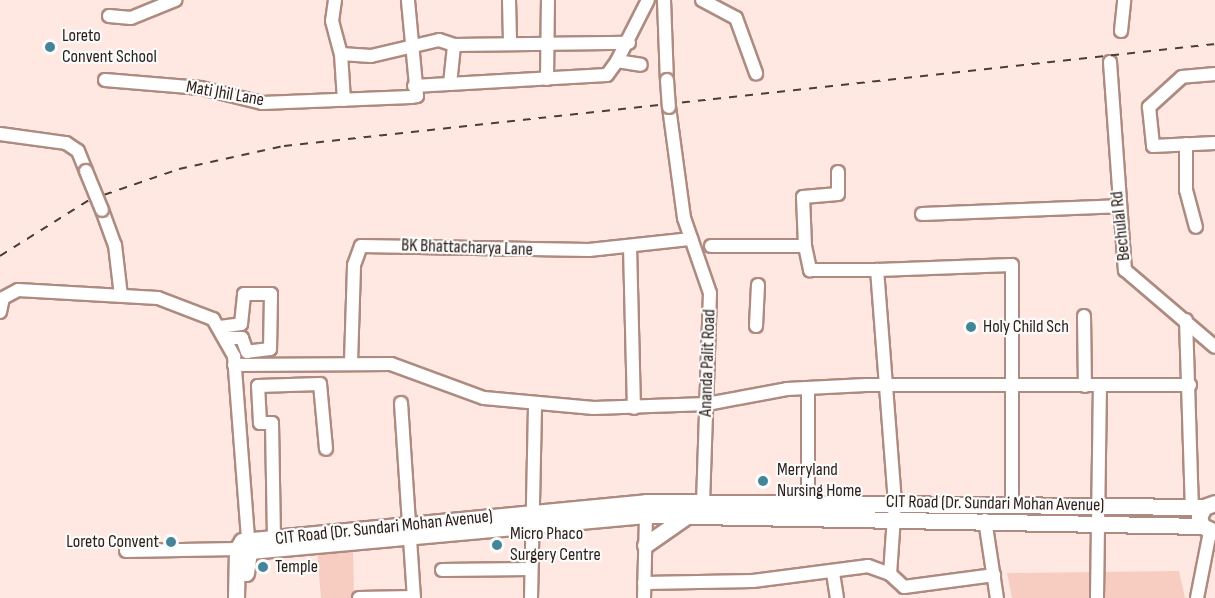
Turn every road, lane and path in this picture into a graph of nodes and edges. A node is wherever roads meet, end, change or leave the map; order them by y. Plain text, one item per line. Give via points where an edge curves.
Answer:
1 (175, 0) edge
2 (335, 0) edge
3 (408, 0) edge
4 (509, 0) edge
5 (548, 0) edge
6 (648, 0) edge
7 (664, 0) edge
8 (702, 0) edge
9 (1124, 0) edge
10 (109, 16) dead end
11 (1121, 32) dead end
12 (549, 40) junction
13 (510, 41) junction
14 (629, 43) junction
15 (410, 44) junction
16 (454, 45) junction
17 (341, 54) junction
18 (617, 61) junction
19 (1110, 62) dead end
20 (641, 65) dead end
21 (756, 74) dead end
22 (1215, 74) edge
23 (547, 79) junction
24 (105, 80) dead end
25 (450, 84) junction
26 (416, 91) junction
27 (344, 100) junction
28 (0, 134) edge
29 (1215, 142) edge
30 (1186, 144) junction
31 (838, 172) dead end
32 (1118, 206) junction
33 (922, 214) dead end
34 (1196, 227) dead end
35 (691, 239) junction
36 (630, 246) junction
37 (711, 246) dead end
38 (805, 246) junction
39 (877, 270) junction
40 (758, 285) dead end
41 (121, 296) junction
42 (0, 312) edge
43 (1084, 316) dead end
44 (1186, 320) junction
45 (241, 324) junction
46 (756, 326) dead end
47 (224, 332) junction
48 (242, 338) junction
49 (1215, 347) edge
50 (351, 362) junction
51 (234, 365) junction
52 (883, 385) junction
53 (1190, 385) junction
54 (1012, 386) junction
55 (1085, 386) junction
56 (1100, 387) junction
57 (808, 388) junction
58 (401, 403) dead end
59 (535, 404) junction
60 (707, 404) junction
61 (634, 408) junction
62 (326, 449) dead end
63 (808, 500) junction
64 (896, 503) junction
65 (1012, 503) junction
66 (1100, 505) junction
67 (1204, 506) edge
68 (698, 511) junction
69 (646, 515) junction
70 (535, 519) junction
71 (985, 520) junction
72 (894, 521) junction
73 (1099, 523) junction
74 (1209, 530) edge
75 (407, 531) junction
76 (274, 538) junction
77 (645, 545) junction
78 (244, 547) junction
79 (126, 551) dead end
80 (530, 569) junction
81 (442, 570) dead end
82 (833, 573) junction
83 (890, 574) junction
84 (994, 575) junction
85 (644, 583) junction
86 (236, 598) edge
87 (246, 598) edge
88 (358, 598) edge
89 (414, 598) edge
90 (531, 598) edge
91 (644, 598) edge
92 (837, 598) edge
93 (998, 598) edge
94 (1097, 598) edge
95 (1197, 598) edge

1 - 10 street via 131,18
2 - 17 street via 332,21
3 - 15 street
4 - 13 street
5 - 12 street
6 - 14 street
7 - 35 street, Ananda Palit Road, bridge via 669,107
8 - 21 street via 736,18
9 - 11 street
12 - 13 street
12 - 14 street
12 - 23 street
13 - 16 street
14 - 18 street
15 - 16 street via 439,40
15 - 17 street via 371,56
15 - 26 street
16 - 25 street
17 - 27 street
18 - 20 street
18 - 23 street, Mati Jhil Lane via 607,75
19 - 32 street, Bechulal Rd
22 - 30 street via 1182,77 1149,107 1153,146
23 - 25 street, Mati Jhil Lane
24 - 27 street, Mati Jhil Lane via 201,88 262,103
25 - 26 street, Mati Jhil Lane
26 - 27 street, Mati Jhil Lane
28 - 41 street, bridge via 66,143 78,151 115,245
29 - 30 street
30 - 34 street via 1186,190
31 - 38 street via 838,194 804,194
32 - 33 street
32 - 44 street, Bechulal Rd via 1125,270
35 - 36 street, BK Bhattacharya Lane
35 - 60 street, Ananda Palit Road via 710,292
36 - 50 street, BK Bhattacharya Lane via 517,251 361,246 354,265
36 - 61 street
37 - 38 street
38 - 39 street via 810,270
39 - 52 street
39 - 54 street via 1012,265
40 - 46 street
41 - 42 street via 18,290 3,298
41 - 47 street via 168,301 198,311
43 - 55 street
44 - 49 street, Bechulal Rd
44 - 53 street
45 - 47 street
45 - 48 street
45 - 48 street via 241,297 271,294 270,349 247,352
47 - 48 street
47 - 51 street
50 - 51 street
50 - 59 street via 408,367 484,398
51 - 78 street
52 - 54 street
52 - 57 street
52 - 64 street
53 - 56 street
53 - 67 street
54 - 55 street
54 - 65 street
55 - 56 street
56 - 66 street
57 - 60 street
57 - 63 street
58 - 75 street
59 - 61 street
59 - 70 street
60 - 61 street
60 - 68 street, Ananda Palit Road
62 - 76 street via 320,384 258,386 260,423 272,423
63 - 64 main road, CIT Road (Dr. Sundari Mohan Avenue)
63 - 68 main road, CIT Road (Dr. Sundari Mohan Avenue)
64 - 65 main road, CIT Road (Dr. Sundari Mohan Avenue)
64 - 72 street
65 - 66 main road, CIT Road (Dr. Sundari Mohan Avenue)
66 - 67 main road, CIT Road (Dr. Sundari Mohan Avenue)
66 - 73 street
67 - 74 main road
68 - 69 main road, CIT Road (Dr. Sundari Mohan Avenue)
68 - 70 main road, CIT Road (Dr. Sundari Mohan Avenue)
68 - 72 main road, CIT Road (Dr. Sundari Mohan Avenue)
68 - 77 main road via 684,524
69 - 70 main road, CIT Road (Dr. Sundari Mohan Avenue)
69 - 77 street
70 - 75 main road, CIT Road (Dr. Sundari Mohan Avenue)
70 - 80 street
71 - 72 main road, CIT Road (Dr. Sundari Mohan Avenue)
71 - 73 main road, CIT Road (Dr. Sundari Mohan Avenue)
71 - 84 street
72 - 83 street
73 - 74 main road, CIT Road (Dr. Sundari Mohan Avenue)
73 - 94 street
74 - 95 street
75 - 76 main road, CIT Road (Dr. Sundari Mohan Avenue)
75 - 78 main road, CIT Road (Dr. Sundari Mohan Avenue)
75 - 89 street
76 - 78 main road, CIT Road (Dr. Sundari Mohan Avenue)
77 - 85 street
78 - 79 street
78 - 86 main road
78 - 87 main road
80 - 81 street
80 - 90 street
82 - 83 street via 868,566
82 - 85 street via 753,581
82 - 92 street
83 - 84 street via 904,587
84 - 93 street
85 - 91 street
88 - 89 street

